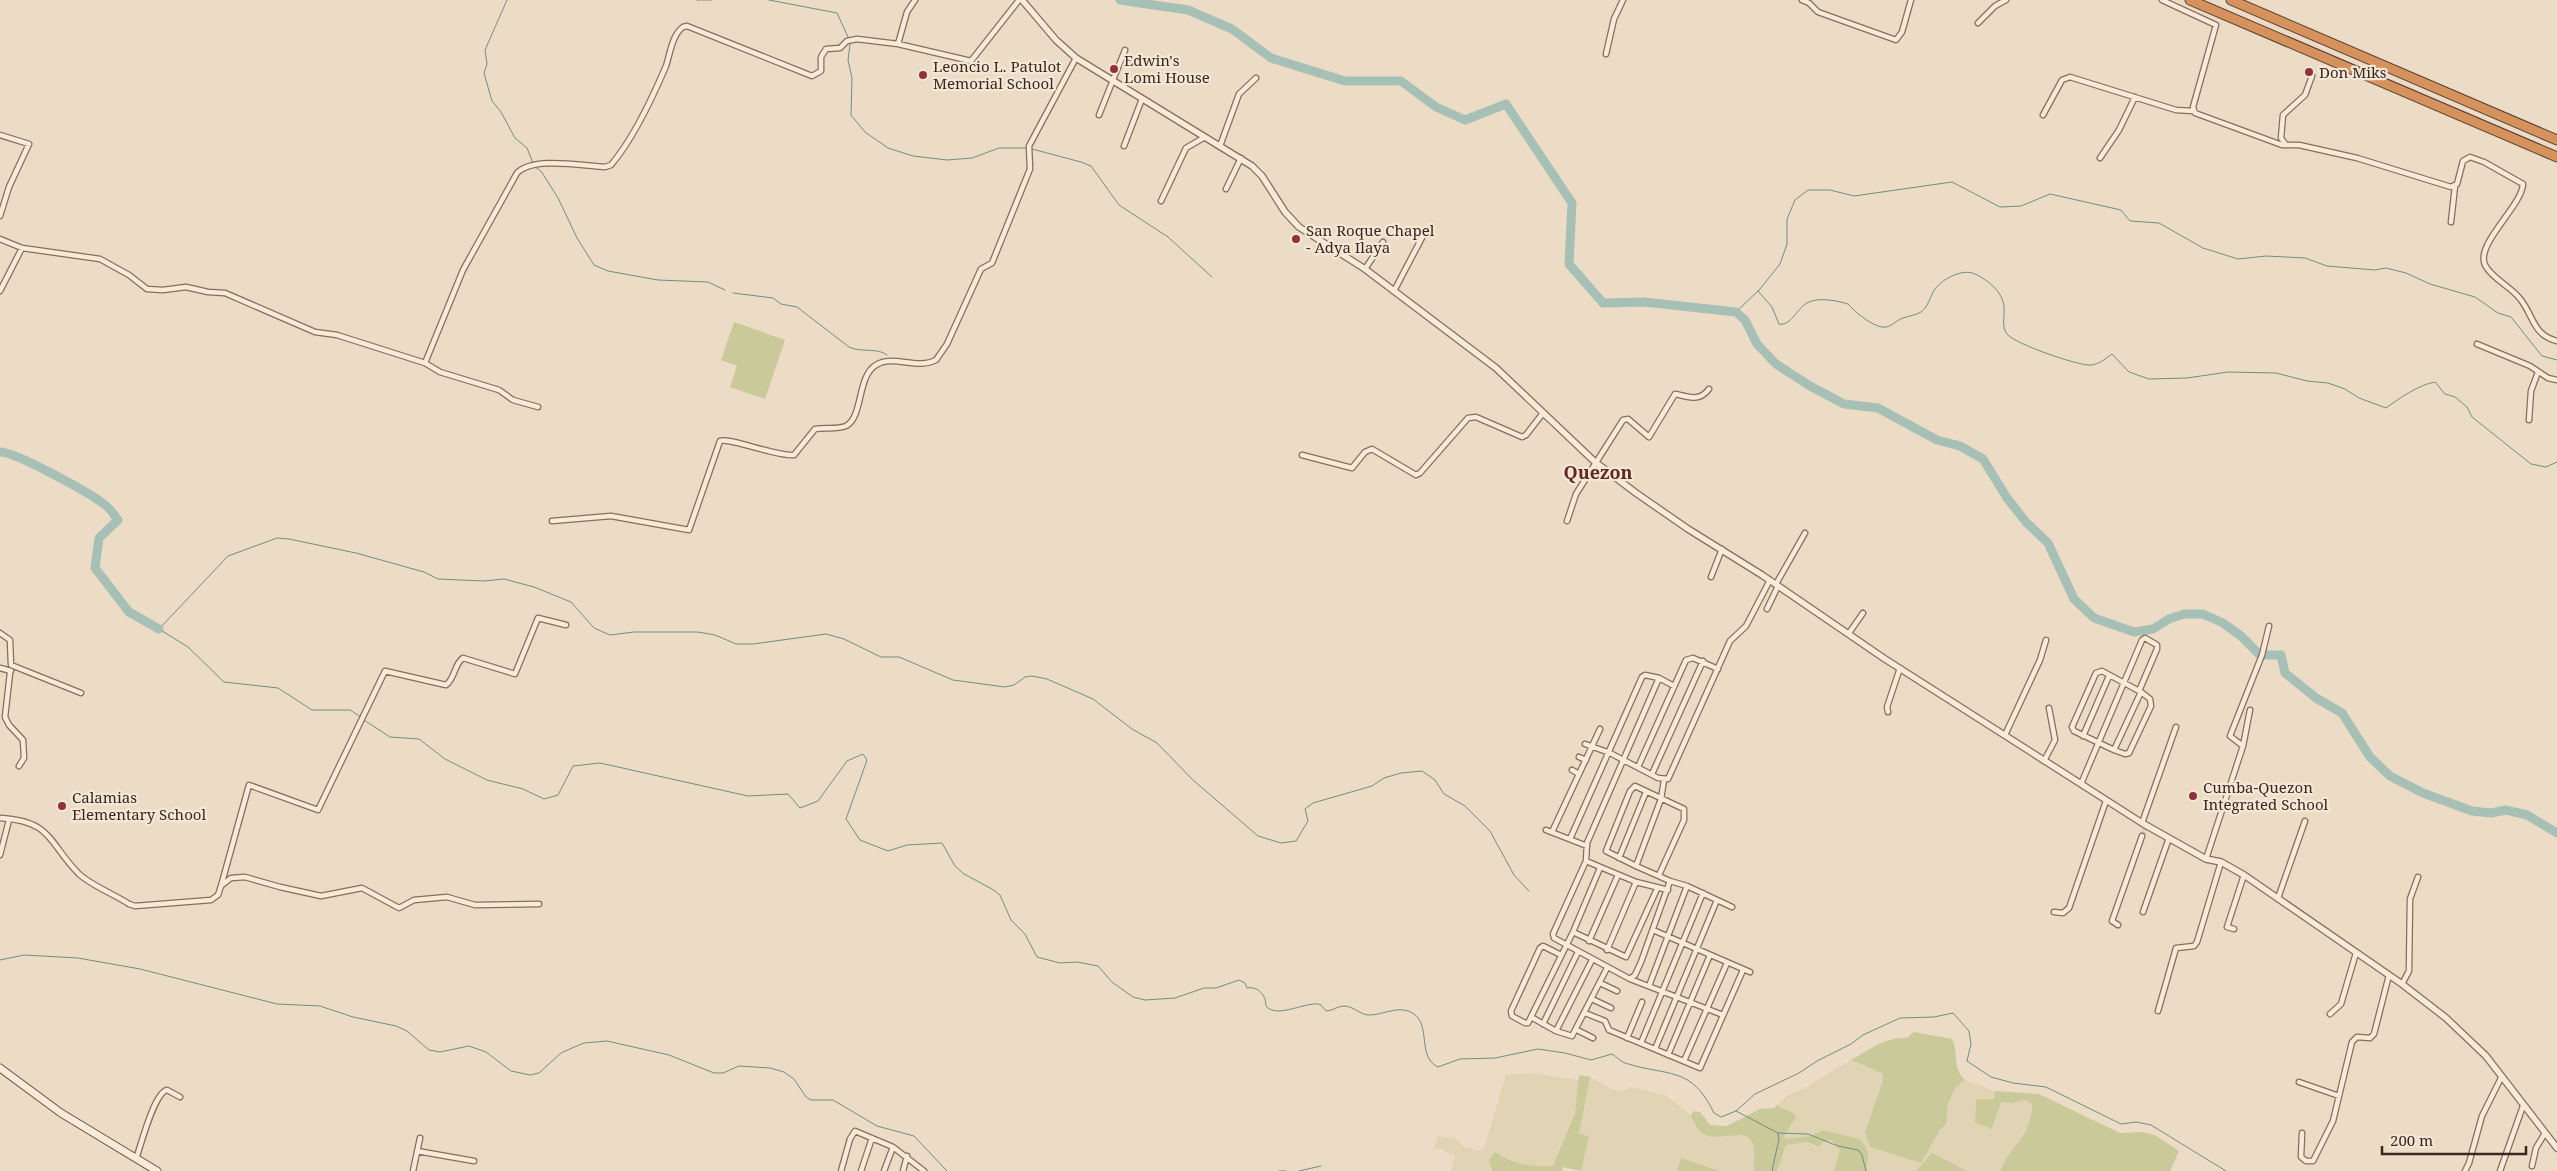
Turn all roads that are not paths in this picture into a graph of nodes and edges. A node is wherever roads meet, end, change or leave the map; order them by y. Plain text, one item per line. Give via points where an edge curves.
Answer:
1 (915, 0) edge
2 (1019, 0) edge
3 (1022, 0) edge
4 (1623, 0) edge
5 (1802, 0) edge
6 (1911, 0) edge
7 (2006, 0) edge
8 (2162, 0) edge
9 (2190, 0) edge
10 (2231, 0) edge
11 (1978, 23) dead end
12 (898, 44) junction
13 (1125, 50) dead end
14 (1606, 54) dead end
15 (1076, 58) junction
16 (2312, 76) dead end
17 (1256, 78) dead end
18 (1114, 81) junction
19 (2135, 97) junction
20 (1142, 99) junction
21 (2193, 111) junction
22 (1099, 115) dead end
23 (2043, 115) dead end
24 (0, 135) edge
25 (1205, 137) junction
26 (2557, 140) edge
27 (2286, 145) junction
28 (1124, 146) dead end
29 (1220, 146) junction
30 (1241, 158) junction
31 (2100, 158) dead end
32 (2557, 158) edge
33 (2454, 186) junction
34 (1226, 189) dead end
35 (1162, 201) dead end
36 (0, 216) edge
37 (2451, 222) dead end
38 (1426, 230) dead end
39 (0, 239) edge
40 (1383, 242) dead end
41 (22, 248) junction
42 (1365, 269) junction
43 (0, 291) edge
44 (1394, 291) junction
45 (2557, 341) edge
46 (2477, 344) dead end
47 (425, 363) junction
48 (2538, 372) junction
49 (2557, 380) edge
50 (1709, 389) dead end
51 (538, 407) dead end
52 (1543, 413) junction
53 (2529, 420) dead end
54 (1302, 455) dead end
55 (1595, 462) junction
56 (552, 520) dead end
57 (1567, 522) dead end
58 (1805, 532) dead end
59 (1722, 549) junction
60 (1711, 577) dead end
61 (1770, 580) junction
62 (1777, 585) junction
63 (1767, 609) dead end
64 (1863, 613) dead end
65 (566, 625) dead end
66 (2269, 626) dead end
67 (0, 633) edge
68 (1849, 633) junction
69 (2046, 640) dead end
70 (1703, 661) junction
71 (11, 665) junction
72 (0, 668) edge
73 (1900, 668) junction
74 (1718, 669) junction
75 (10, 673) junction
76 (2109, 676) junction
77 (1658, 678) junction
78 (2124, 683) junction
79 (1674, 686) junction
80 (2140, 691) junction
81 (81, 693) dead end
82 (2049, 708) dead end
83 (2250, 710) dead end
84 (1888, 712) dead end
85 (2176, 728) dead end
86 (1600, 729) dead end
87 (2005, 735) junction
88 (2083, 736) junction
89 (2098, 743) junction
90 (1584, 744) dead end
91 (2243, 746) junction
92 (1592, 747) junction
93 (2114, 750) junction
94 (1610, 753) junction
95 (1578, 757) dead end
96 (1586, 760) junction
97 (1624, 760) junction
98 (2044, 760) junction
99 (19, 766) dead end
100 (1638, 767) junction
101 (1572, 770) dead end
102 (1579, 774) junction
103 (1652, 774) junction
104 (1664, 780) junction
105 (2081, 784) junction
106 (1566, 785) dead end
107 (1572, 788) junction
108 (1646, 792) junction
109 (1661, 799) junction
110 (2106, 800) junction
111 (1558, 801) dead end
112 (1565, 804) junction
113 (1552, 815) dead end
114 (0, 818) edge
115 (1558, 818) junction
116 (9, 820) junction
117 (2305, 821) dead end
118 (2145, 826) junction
119 (1546, 830) dead end
120 (1552, 832) junction
121 (2142, 836) tunnel mouth
122 (2169, 838) junction
123 (1570, 839) junction
124 (1587, 846) junction
125 (0, 855) edge
126 (1619, 858) junction
127 (2206, 858) junction
128 (1586, 861) junction
129 (2221, 862) junction
130 (1636, 866) junction
131 (1600, 868) junction
132 (1618, 875) junction
133 (1658, 875) junction
134 (2244, 875) junction
135 (2418, 877) dead end
136 (1670, 881) junction
137 (1636, 882) junction
138 (221, 886) junction
139 (1686, 886) junction
140 (1657, 889) junction
141 (1668, 890) junction
142 (1703, 893) junction
143 (2278, 898) junction
144 (1717, 900) junction
145 (539, 904) dead end
146 (1732, 907) dead end
147 (2054, 912) dead end
148 (2143, 912) dead end
149 (2118, 925) dead end
150 (2234, 929) dead end
151 (1653, 930) junction
152 (1573, 932) junction
153 (1668, 936) junction
154 (1589, 941) junction
155 (1681, 942) junction
156 (1567, 945) junction
157 (1695, 949) junction
158 (1607, 950) junction
159 (1578, 952) junction
160 (2356, 953) junction
161 (1561, 955) junction
162 (1710, 955) junction
163 (1592, 960) junction
164 (1727, 962) junction
165 (1607, 968) junction
166 (1743, 970) junction
167 (1750, 972) dead end
168 (2389, 975) junction
169 (1630, 979) junction
170 (1600, 983) junction
171 (2402, 984) junction
172 (1649, 986) junction
173 (1617, 991) dead end
174 (1662, 992) junction
175 (1678, 997) junction
176 (1592, 999) junction
177 (1642, 1002) dead end
178 (1691, 1002) junction
179 (1611, 1008) dead end
180 (1707, 1009) junction
181 (2158, 1011) dead end
182 (1585, 1013) junction
183 (2330, 1014) dead end
184 (1723, 1015) junction
185 (1531, 1017) junction
186 (1543, 1024) junction
187 (1577, 1030) junction
188 (1556, 1031) junction
189 (1594, 1038) dead end
190 (1627, 1038) junction
191 (1641, 1043) junction
192 (1655, 1049) junction
193 (1668, 1055) junction
194 (1684, 1062) junction
195 (0, 1068) edge
196 (1700, 1068) junction
197 (1706, 1071) dead end
198 (2502, 1078) junction
199 (2299, 1082) dead end
200 (2339, 1096) junction
201 (180, 1097) dead end
202 (2523, 1106) junction
203 (2302, 1133) dead end
204 (2545, 1133) junction
205 (420, 1138) dead end
206 (872, 1138) junction
207 (894, 1146) junction
208 (2557, 1148) edge
209 (417, 1151) junction
210 (907, 1156) junction
211 (136, 1158) junction
212 (474, 1161) dead end
213 (2532, 1166) dead end
214 (922, 1170) edge
215 (158, 1171) edge
216 (413, 1171) edge
217 (841, 1171) edge
218 (861, 1171) edge
219 (884, 1171) edge
220 (903, 1171) edge
221 (2465, 1171) edge
222 (2500, 1171) edge

1 - 12 street via 907,12
2 - 12 street via 990,34 974,60
3 - 15 street
4 - 14 street via 1614,19
5 - 6 street via 1818,12 1896,40 1902,32
7 - 11 street
8 - 21 street via 2216,25
9 - 32 highway
10 - 26 highway
12 - 47 street via 857,39 847,41 840,48 826,49 821,57 821,71 812,76 683,27 676,36 666,66 644,111 611,165 535,163 517,173 463,270
13 - 18 street
15 - 18 street
15 - 56 street via 1029,146 1030,169 992,263 981,269 947,344 936,360 917,364 886,361 874,365 867,375 852,420 846,426 815,429 794,455 720,440 689,530 612,516
16 - 27 street via 2305,94 2283,115 2281,138
17 - 29 street via 1239,94
18 - 20 street
18 - 22 street
19 - 21 street via 2176,110
19 - 23 street via 2065,77
19 - 31 street via 2119,130
20 - 25 street
20 - 28 street
21 - 27 street
24 - 36 street via 29,144
25 - 29 street
25 - 35 street via 1186,148
27 - 33 street via 2357,158
29 - 30 street
30 - 34 street
30 - 42 street via 1262,176 1285,212 1299,227
33 - 37 street
33 - 45 street via 2463,161 2470,157 2523,184 2490,240 2484,262 2521,299 2538,332
38 - 44 street
39 - 41 street
40 - 42 street
41 - 43 street
41 - 47 street via 100,259 147,289 186,287 225,293 315,332 337,335
42 - 44 street
44 - 52 street via 1496,368
46 - 48 street
47 - 51 street via 440,372 499,390 513,400
48 - 49 street
48 - 53 street via 2531,392
50 - 55 street via 1695,399 1675,394 1649,437 1626,418
52 - 54 street via 1522,436 1476,416 1468,418 1416,475 1372,449 1365,452 1352,468
52 - 55 street
55 - 57 street via 1576,494
55 - 59 street via 1688,529
58 - 62 street
59 - 60 street
59 - 61 street
61 - 62 street
61 - 74 street via 1746,626 1730,640
62 - 63 street
62 - 68 street
64 - 68 street
65 - 138 street via 538,618 515,674 463,658 446,685 385,671 318,810 249,785
66 - 91 street via 2262,656 2230,736
67 - 71 street via 10,640
68 - 73 street
69 - 87 street
70 - 74 street
70 - 79 street via 1686,660
70 - 103 street
71 - 75 street
71 - 81 street
72 - 75 street
73 - 84 street
73 - 87 street
74 - 104 street via 1668,779
75 - 99 street via 5,717 23,740 24,758
76 - 78 street
76 - 88 street
76 - 88 street via 2102,671 2096,673 2076,718 2072,730
77 - 79 street
77 - 94 street via 1642,677
77 - 97 street
78 - 80 street
78 - 80 street via 2142,640 2154,642 2158,649
78 - 89 street
79 - 100 street
80 - 93 street
80 - 93 street via 2152,701 2144,722 2129,753
82 - 98 street via 2055,740
83 - 91 street
85 - 118 street
86 - 92 street
87 - 98 street
88 - 89 street
89 - 93 street
89 - 105 street
90 - 92 street
91 - 127 street
92 - 94 street
92 - 96 street
94 - 97 street
94 - 123 street
95 - 96 street
96 - 102 street
97 - 100 street
97 - 124 street
98 - 105 street
100 - 103 street
101 - 102 street
102 - 107 street
103 - 104 street
104 - 109 street
105 - 110 street
106 - 107 street
107 - 112 street
108 - 109 street
108 - 126 street
108 - 126 street via 1632,787 1606,847 1606,851
109 - 130 street
109 - 133 street via 1684,809 1685,815
110 - 118 street
110 - 147 street via 2069,908 2062,913
111 - 112 street
112 - 115 street
113 - 115 street
114 - 116 street
115 - 120 street
116 - 125 street
116 - 138 street via 39,827 55,841 81,876 135,906 211,900 218,895
117 - 143 street
118 - 122 street
119 - 120 street
120 - 123 street
121 - 149 street via 2112,921
122 - 127 street
122 - 148 street
123 - 124 street
124 - 128 street
126 - 130 street
127 - 129 street
128 - 131 street
128 - 156 street via 1553,934 1554,938
129 - 134 street
129 - 181 street via 2197,942 2194,946 2176,948
130 - 133 street
131 - 132 street
131 - 152 street
132 - 137 street
132 - 154 street
133 - 136 street
134 - 143 street
134 - 150 street via 2227,927
135 - 171 street via 2410,899 2409,971
136 - 139 street
136 - 141 street
137 - 140 street
137 - 158 street
138 - 145 street via 231,878 246,876 270,885 321,896 362,888 399,908 414,900 447,897 475,905
139 - 142 street
139 - 153 street
140 - 141 street
140 - 158 street via 1626,957
141 - 151 street
142 - 144 street
142 - 155 street
143 - 160 street
144 - 146 street
144 - 157 street
151 - 153 street
151 - 169 street via 1635,975
152 - 154 street
152 - 156 street
153 - 155 street
153 - 172 street
154 - 158 street
155 - 157 street
155 - 174 street
156 - 159 street
156 - 161 street
157 - 162 street
157 - 175 street
159 - 163 street
159 - 186 street
160 - 168 street
160 - 183 street via 2341,1004
161 - 185 street
161 - 185 street via 1543,946 1540,948 1510,1013 1525,1024
162 - 164 street
162 - 178 street
163 - 165 street
163 - 188 street
164 - 166 street
164 - 180 street
165 - 169 street
165 - 170 street
166 - 167 street
166 - 184 street
168 - 171 street
168 - 200 street via 2374,1034 2370,1038 2357,1037 2352,1042
169 - 172 street
170 - 173 street
170 - 176 street
171 - 198 street via 2453,1024 2483,1053
172 - 174 street
174 - 175 street
174 - 191 street
175 - 178 street
175 - 192 street
176 - 179 street
176 - 182 street
177 - 190 street
178 - 180 street
178 - 193 street
180 - 184 street
180 - 194 street
182 - 187 street
182 - 190 street via 1605,1021 1609,1030
184 - 196 street
185 - 186 street
186 - 188 street
187 - 188 street via 1570,1037
187 - 189 street
190 - 191 street
191 - 192 street
192 - 193 street
193 - 194 street
194 - 196 street
195 - 211 main road via 61,1113
196 - 197 street
198 - 202 street
198 - 221 street via 2482,1116
199 - 200 street
200 - 203 street via 2333,1122 2313,1161 2301,1157
201 - 211 street via 167,1090 161,1093
202 - 204 street
202 - 222 street
204 - 208 street
204 - 213 street via 2536,1148
205 - 209 street
206 - 207 street
206 - 217 street via 855,1131
206 - 218 street
207 - 210 street
207 - 219 street
209 - 212 street
209 - 216 street
210 - 214 street
210 - 220 street
211 - 215 main road

